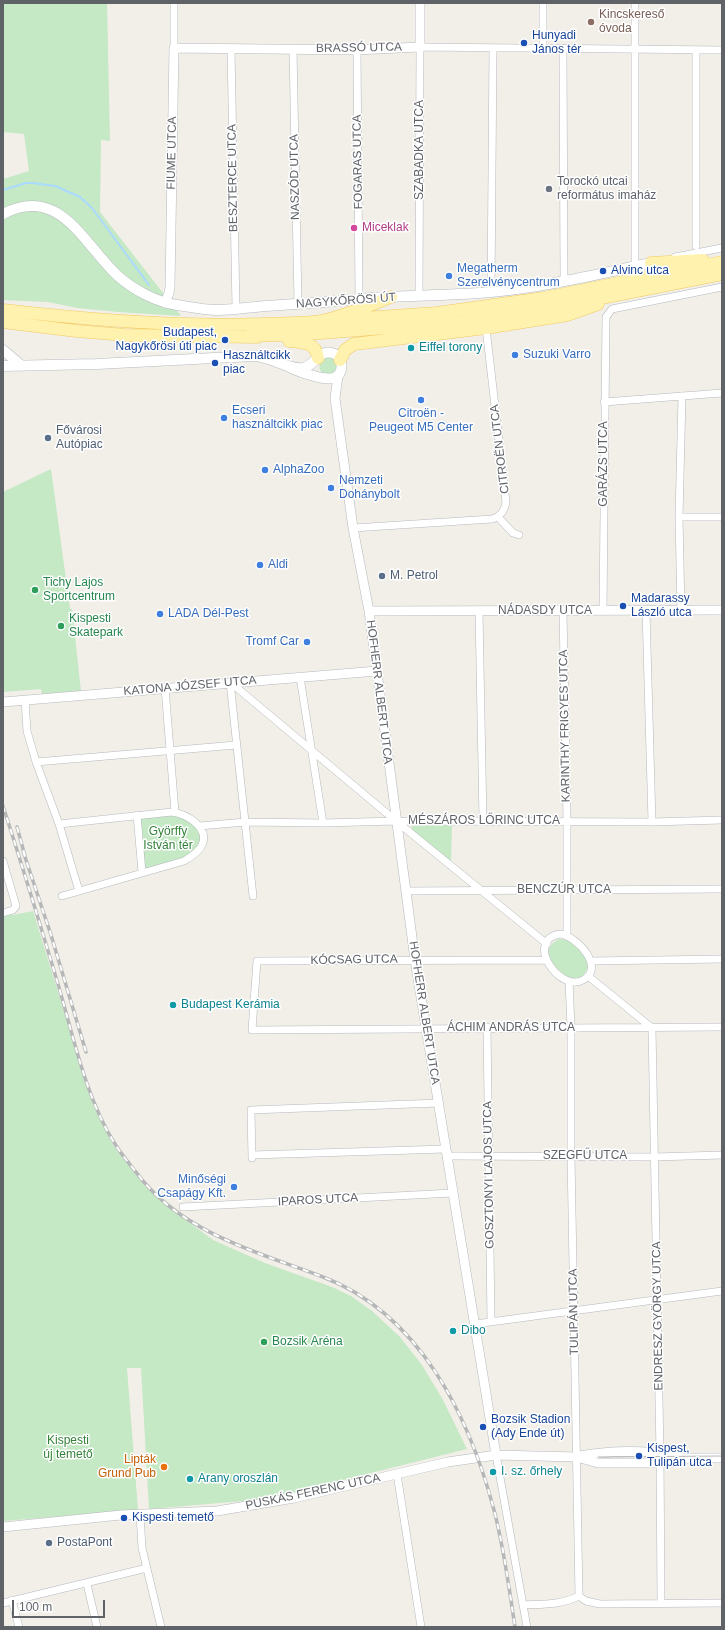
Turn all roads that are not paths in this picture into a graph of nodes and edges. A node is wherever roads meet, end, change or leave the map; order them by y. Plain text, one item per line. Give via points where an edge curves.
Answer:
1 (174, 3) edge
2 (420, 3) edge
3 (543, 3) edge
4 (634, 3) edge
5 (420, 47) junction
6 (174, 48) junction
7 (493, 48) junction
8 (543, 48) junction
9 (231, 49) junction
10 (293, 49) junction
11 (563, 49) junction
12 (634, 49) junction
13 (357, 50) junction
14 (696, 50) junction
15 (722, 50) edge
16 (3, 214) edge
17 (696, 246) dead end
18 (722, 248) edge
19 (722, 261) edge
20 (651, 263) junction
21 (636, 266) junction
22 (722, 274) edge
23 (564, 280) junction
24 (722, 287) edge
25 (491, 292) junction
26 (617, 294) junction
27 (419, 296) junction
28 (391, 297) junction
29 (359, 299) junction
30 (165, 302) junction
31 (298, 304) junction
32 (236, 308) junction
33 (4, 316) edge
34 (320, 321) junction
35 (486, 328) junction
36 (249, 336) junction
37 (3, 350) edge
38 (317, 359) junction
39 (340, 360) junction
40 (286, 365) junction
41 (3, 366) edge
42 (22, 366) junction
43 (338, 376) junction
44 (323, 378) junction
45 (722, 393) edge
46 (335, 396) junction
47 (682, 396) junction
48 (604, 402) junction
49 (498, 516) junction
50 (679, 517) junction
51 (722, 517) edge
52 (353, 528) junction
53 (519, 535) dead end
54 (722, 610) edge
55 (369, 611) junction
56 (563, 611) junction
57 (603, 611) junction
58 (646, 611) junction
59 (681, 611) junction
60 (479, 612) junction
61 (377, 670) junction
62 (300, 677) junction
63 (230, 682) junction
64 (165, 688) junction
65 (25, 700) junction
66 (3, 702) edge
67 (236, 745) junction
68 (170, 750) junction
69 (312, 751) junction
70 (36, 762) junction
71 (175, 812) junction
72 (137, 815) junction
73 (567, 820) junction
74 (722, 820) edge
75 (396, 821) junction
76 (483, 821) junction
77 (246, 822) junction
78 (652, 822) junction
79 (323, 823) junction
80 (59, 824) junction
81 (199, 826) junction
82 (3, 862) edge
83 (142, 872) junction
84 (722, 889) edge
85 (567, 890) junction
86 (79, 891) junction
87 (406, 891) junction
88 (482, 891) junction
89 (62, 896) dead end
90 (253, 896) dead end
91 (3, 913) edge
92 (567, 936) junction
93 (547, 944) junction
94 (722, 959) edge
95 (415, 960) junction
96 (546, 960) junction
97 (591, 961) junction
98 (588, 976) junction
99 (569, 981) junction
100 (487, 1027) junction
101 (571, 1027) junction
102 (722, 1027) edge
103 (426, 1028) junction
104 (652, 1028) junction
105 (252, 1030) joint
106 (438, 1103) junction
107 (446, 1153) junction
108 (722, 1155) edge
109 (488, 1156) junction
110 (571, 1156) junction
111 (655, 1157) junction
112 (453, 1193) junction
113 (183, 1207) dead end
114 (722, 1291) edge
115 (658, 1299) junction
116 (574, 1310) junction
117 (491, 1322) junction
118 (474, 1324) junction
119 (660, 1453) junction
120 (496, 1455) junction
121 (577, 1457) junction
122 (690, 1458) junction
123 (722, 1458) edge
124 (659, 1463) junction
125 (397, 1474) junction
126 (140, 1514) junction
127 (3, 1527) edge
128 (147, 1568) junction
129 (87, 1584) junction
130 (579, 1596) junction
131 (12, 1600) junction
132 (3, 1603) edge
133 (661, 1603) junction
134 (722, 1603) edge
135 (523, 1605) junction
136 (19, 1627) edge
137 (98, 1627) edge
138 (161, 1627) edge
139 (421, 1627) edge
140 (527, 1627) edge

1 - 6 street, FIUME UTCA
2 - 5 street, SZABADKA UTCA
3 - 8 street
4 - 12 street
5 - 7 street, BRASSÓ UTCA
5 - 13 street, BRASSÓ UTCA
5 - 27 street, SZABADKA UTCA
6 - 9 street, BRASSÓ UTCA
6 - 30 street, FIUME UTCA via 170,287
7 - 8 street, BRASSÓ UTCA
7 - 25 street
8 - 11 street
9 - 10 street, BRASSÓ UTCA
9 - 32 street, BESZTERCE UTCA
10 - 13 street, BRASSÓ UTCA
10 - 31 street, NASZÓD UTCA
11 - 12 street
11 - 23 street
12 - 14 street
12 - 21 street
13 - 29 street, FOGARAS UTCA
14 - 15 street
14 - 17 street
16 - 30 main road, NAGYKŐRÖSI ÚT via 16,208 34,206 60,214 123,280 147,295
18 - 20 street, NAGYKŐRÖSI ÚT
19 - 20 main road
19 - 34 main road, NAGYKŐRÖSI ÚT via 544,298 480,308
20 - 21 main road, NAGYKŐRÖSI ÚT
21 - 23 main road, NAGYKŐRÖSI ÚT
22 - 26 main road
23 - 25 main road, NAGYKŐRÖSI ÚT
24 - 48 street, GARÁZS UTCA via 612,310 607,315
25 - 27 main road, NAGYKŐRÖSI ÚT
26 - 35 main road via 579,312
26 - 36 main road via 556,307 460,322
27 - 28 main road, NAGYKŐRÖSI ÚT
28 - 29 main road, NAGYKŐRÖSI ÚT
28 - 34 main road via 360,310
29 - 31 main road, NAGYKŐRÖSI ÚT
30 - 32 main road, NAGYKŐRÖSI ÚT via 210,309
31 - 32 main road, NAGYKŐRÖSI ÚT
33 - 34 main road via 161,324
33 - 36 main road via 77,331 125,335
35 - 39 main road via 354,344 345,350
35 - 49 street, CITROËN UTCA via 506,502 505,509
36 - 38 main road via 306,342 314,349
37 - 42 main road
38 - 39 main road via 331,352
38 - 40 main road via 303,368
38 - 44 main road via 316,370
39 - 43 main road
40 - 42 main road via 265,357 253,356
40 - 44 main road
41 - 42 main road
43 - 44 main road via 332,379
43 - 46 street, HOFHERR ALBERT UTCA
44 - 46 street, HOFHERR ALBERT UTCA
45 - 47 street
46 - 52 street, HOFHERR ALBERT UTCA
47 - 48 street
47 - 50 street
48 - 57 street, GARÁZS UTCA
49 - 52 street via 492,519
49 - 53 street via 513,533
50 - 51 street
50 - 59 street
52 - 55 street, HOFHERR ALBERT UTCA
54 - 59 street, NÁDASDY UTCA
55 - 60 street, NÁDASDY UTCA
55 - 61 street, HOFHERR ALBERT UTCA
56 - 57 street, NÁDASDY UTCA
56 - 60 street, NÁDASDY UTCA
56 - 73 street, KARINTHY FRIGYES UTCA
57 - 58 street, NÁDASDY UTCA
58 - 59 street, NÁDASDY UTCA
58 - 78 street
60 - 76 street
61 - 62 street, KATONA JÓZSEF UTCA
61 - 75 street, HOFHERR ALBERT UTCA
62 - 63 street, KATONA JÓZSEF UTCA
62 - 69 street
63 - 64 street, KATONA JÓZSEF UTCA
63 - 67 street
63 - 69 street
64 - 65 street, KATONA JÓZSEF UTCA
64 - 68 street
65 - 66 street, KATONA JÓZSEF UTCA
65 - 70 street via 27,731
67 - 68 street
67 - 77 street
68 - 70 street
68 - 71 street
69 - 75 street
69 - 79 street
70 - 80 street
71 - 72 street
71 - 81 street via 188,817
72 - 80 street
72 - 83 street
73 - 76 street, MÉSZÁROS LŐRINC UTCA
73 - 78 street, MÉSZÁROS LŐRINC UTCA
73 - 85 street, KARINTHY FRIGYES UTCA
74 - 78 street, MÉSZÁROS LŐRINC UTCA
75 - 76 street, MÉSZÁROS LŐRINC UTCA
75 - 79 street, MÉSZÁROS LŐRINC UTCA
75 - 87 street, HOFHERR ALBERT UTCA
75 - 88 street
77 - 79 street, MÉSZÁROS LŐRINC UTCA
77 - 81 street, MÉSZÁROS LŐRINC UTCA
77 - 90 street
80 - 86 street
81 - 83 street via 204,840 192,856 179,863
82 - 91 street via 15,908
83 - 86 street
84 - 85 street, BENCZÚR UTCA
85 - 88 street, BENCZÚR UTCA
85 - 92 street, KARINTHY FRIGYES UTCA
86 - 89 street
87 - 88 street, BENCZÚR UTCA
87 - 95 street, HOFHERR ALBERT UTCA
88 - 93 street
92 - 93 street via 557,935
92 - 97 street via 582,948
93 - 96 street via 544,953
94 - 97 street
95 - 96 street, KÓCSAG UTCA
95 - 103 street, HOFHERR ALBERT UTCA
95 - 105 street, KÓCSAG UTCA via 257,961
96 - 99 street via 555,972
97 - 98 street
98 - 99 street via 578,982
98 - 104 street
99 - 101 street
100 - 101 street, ÁCHIM ANDRÁS UTCA
100 - 103 street, ÁCHIM ANDRÁS UTCA
100 - 109 street, GOSZTONYI LAJOS UTCA
101 - 104 street, ÁCHIM ANDRÁS UTCA
101 - 110 street, TULIPÁN UTCA
102 - 104 street, ÁCHIM ANDRÁS UTCA
103 - 105 street, ÁCHIM ANDRÁS UTCA
103 - 106 street, HOFHERR ALBERT UTCA
104 - 111 street, ENDRESZ GYÖRGY UTCA
106 - 107 street, HOFHERR ALBERT UTCA
106 - 107 street, SZEGFŰ UTCA via 251,1110 252,1157
107 - 109 street, SZEGFŰ UTCA
107 - 112 street, HOFHERR ALBERT UTCA
108 - 111 street, SZEGFŰ UTCA
109 - 110 street, SZEGFŰ UTCA
109 - 117 street, GOSZTONYI LAJOS UTCA
110 - 111 street, SZEGFŰ UTCA
110 - 116 street, TULIPÁN UTCA
111 - 115 street, ENDRESZ GYÖRGY UTCA
112 - 113 street, IPAROS UTCA
112 - 118 street, HOFHERR ALBERT UTCA
114 - 115 street
115 - 116 street
115 - 119 street, ENDRESZ GYÖRGY UTCA
116 - 117 street
116 - 121 street, TULIPÁN UTCA
117 - 118 street
118 - 120 street, HOFHERR ALBERT UTCA
119 - 121 street via 598,1453
119 - 122 street
119 - 124 street, ENDRESZ GYÖRGY UTCA
120 - 121 street, PUSKÁS FERENC UTCA
120 - 125 street, PUSKÁS FERENC UTCA via 448,1462
120 - 135 street, HOFHERR ALBERT UTCA
121 - 124 street via 598,1463
121 - 130 street, TULIPÁN UTCA
122 - 123 street
122 - 124 street
124 - 133 street, ENDRESZ GYÖRGY UTCA
125 - 126 street, PUSKÁS FERENC UTCA via 294,1498 224,1510
125 - 139 street
126 - 127 street, PUSKÁS FERENC UTCA
126 - 128 street via 142,1548
128 - 129 street
128 - 138 street
129 - 131 street
129 - 137 street
130 - 133 street via 586,1601 600,1604
130 - 135 street via 559,1603
131 - 132 street
131 - 136 street
133 - 134 street
135 - 140 street, HOFHERR ALBERT UTCA

